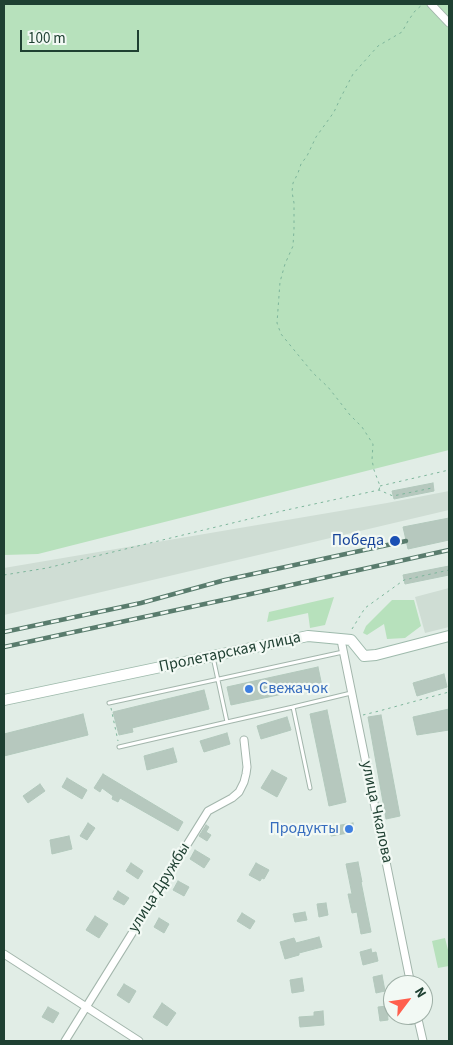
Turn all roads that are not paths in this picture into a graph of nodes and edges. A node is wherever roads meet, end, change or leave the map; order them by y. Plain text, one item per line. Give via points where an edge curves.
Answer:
1 (431, 4) edge
2 (449, 23) edge
3 (449, 636) edge
4 (341, 640) junction
5 (343, 652) junction
6 (213, 656) junction
7 (218, 679) junction
8 (352, 693) junction
9 (4, 700) edge
10 (109, 703) road end
11 (293, 707) junction
12 (227, 722) junction
13 (244, 740) dead end
14 (119, 747) road end
15 (310, 788) dead end
16 (4, 954) edge
17 (409, 975) edge
18 (86, 1007) junction
19 (419, 1025) edge
20 (65, 1041) edge
21 (139, 1041) edge
22 (423, 1041) edge

1 - 2 street
3 - 4 main road, Пролетарская улица via 364,656 351,640
4 - 5 street, улица Чкалова
4 - 6 main road, Пролетарская улица via 308,636
5 - 7 lane
5 - 8 street, улица Чкалова
6 - 7 lane
6 - 9 main road, Пролетарская улица
7 - 10 lane
7 - 12 lane
8 - 11 lane
8 - 17 street, улица Чкалова
11 - 12 lane
11 - 15 lane
12 - 14 lane
13 - 18 street, улица Дружбы via 246,774 239,792 208,811
16 - 18 street
18 - 20 street, улица Дружбы
18 - 21 street
19 - 22 street

